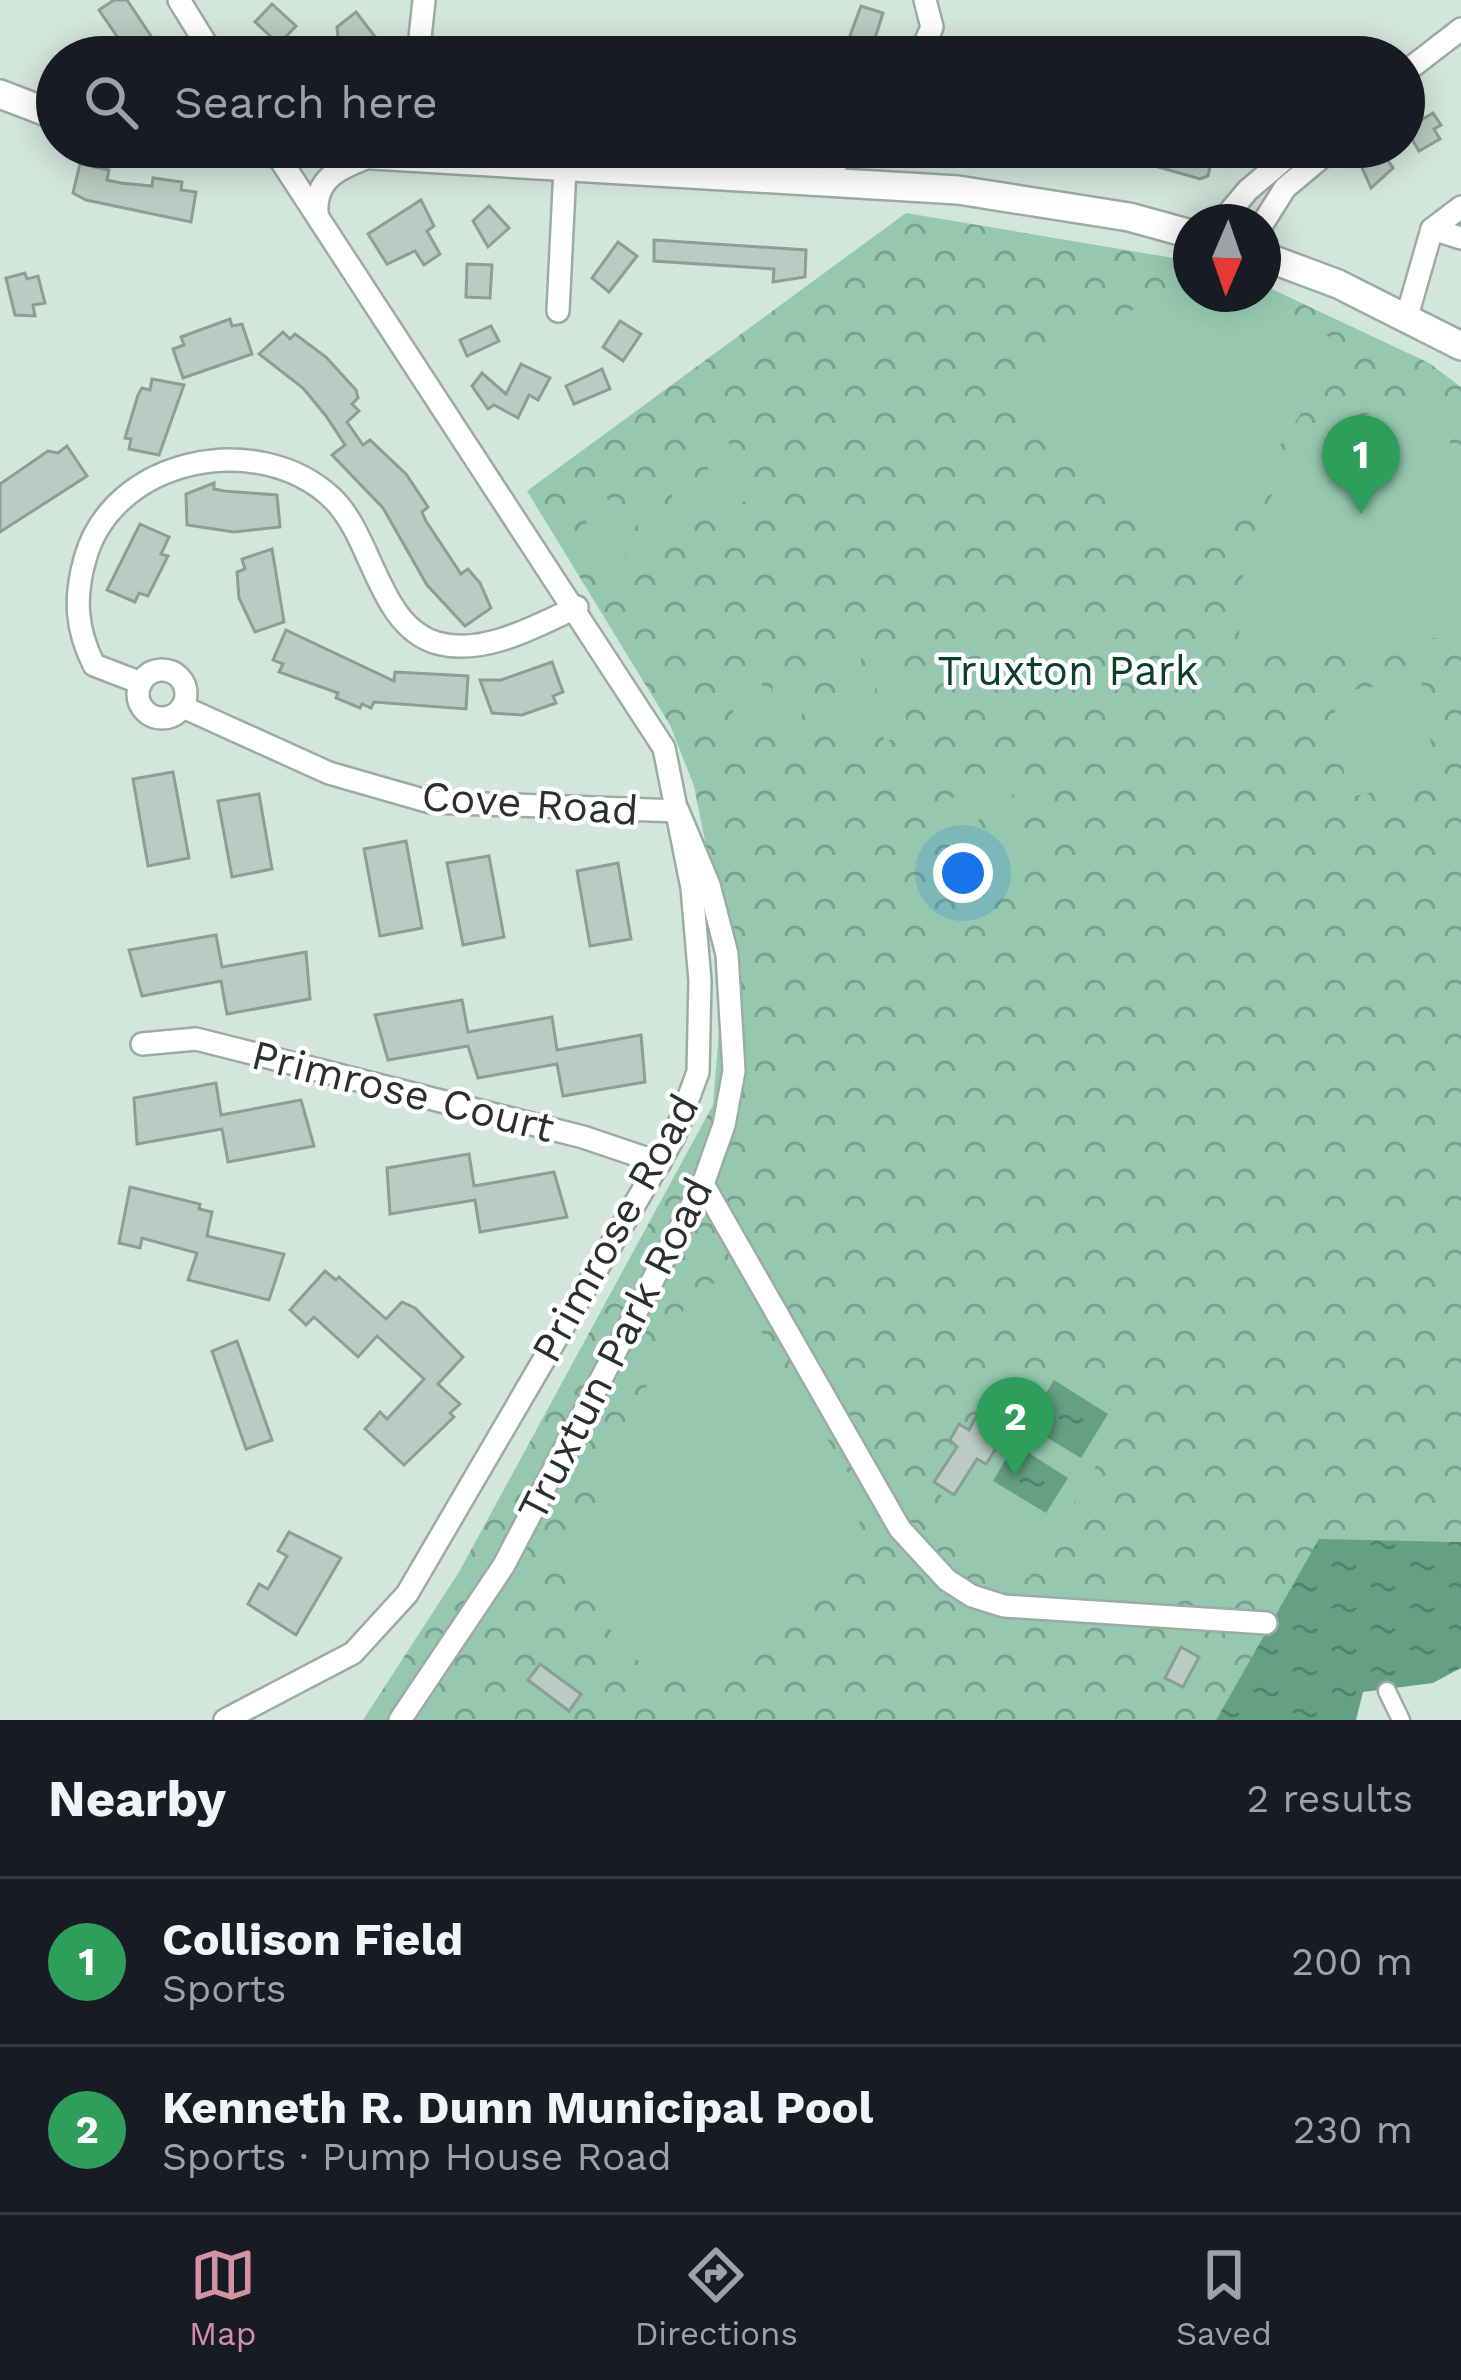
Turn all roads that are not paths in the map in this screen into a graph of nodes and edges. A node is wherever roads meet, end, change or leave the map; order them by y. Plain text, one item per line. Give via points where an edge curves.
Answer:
1 (179, 0) edge
2 (424, 0) edge
3 (926, 0) edge
4 (1461, 29) edge
5 (201, 36) edge
6 (420, 36) edge
7 (928, 36) edge
8 (1425, 57) edge
9 (0, 94) edge
10 (36, 108) edge
11 (286, 168) edge
12 (340, 168) edge
13 (565, 168) joint
14 (833, 168) edge
15 (1274, 168) edge
16 (1309, 168) edge
17 (825, 182) junction
18 (1236, 204) edge
19 (1275, 204) edge
20 (1461, 207) edge
21 (317, 214) junction
22 (1173, 230) edge
23 (1432, 230) junction
24 (1461, 238) edge
25 (1281, 264) edge
26 (558, 311) dead end
27 (1407, 316) junction
28 (1461, 346) edge
29 (577, 607) junction
30 (141, 683) junction
31 (182, 707) junction
32 (678, 812) junction
33 (142, 1044) dead end
34 (660, 1163) junction
35 (703, 1184) junction
36 (1266, 1623) dead end
37 (1387, 1691) dead end
38 (225, 1720) edge
39 (400, 1720) edge
40 (1401, 1720) edge

1 - 5 street
2 - 6 street
3 - 7 street
4 - 8 street
9 - 10 street
11 - 21 street, Primrose Road
12 - 21 street via 316,197
13 - 17 street
13 - 26 street
14 - 17 street
15 - 18 street
16 - 19 street
17 - 22 street via 1048,202
20 - 23 street
21 - 29 street, Primrose Road
23 - 24 street
23 - 27 street
25 - 27 street
27 - 28 street
29 - 30 street via 517,634 437,643 409,626 331,497 273,464 203,462 161,474 115,507 96,529 82,568 77,626 86,649 94,664
29 - 32 street, Primrose Road via 664,748
30 - 31 street via 147,713 170,717
30 - 31 street via 153,672 176,675 185,687
31 - 32 street, Cove Road via 329,773 430,802
32 - 34 street, Primrose Road via 692,888 701,1041 691,1101
32 - 35 street, Truxtun Park Road via 709,885 735,1020 730,1097
33 - 34 street, Primrose Court via 196,1039
34 - 38 street, Primrose Road via 407,1594 353,1653
35 - 36 street via 900,1529 947,1580 1004,1606
35 - 39 street, Truxtun Park Road via 504,1565
37 - 40 street

